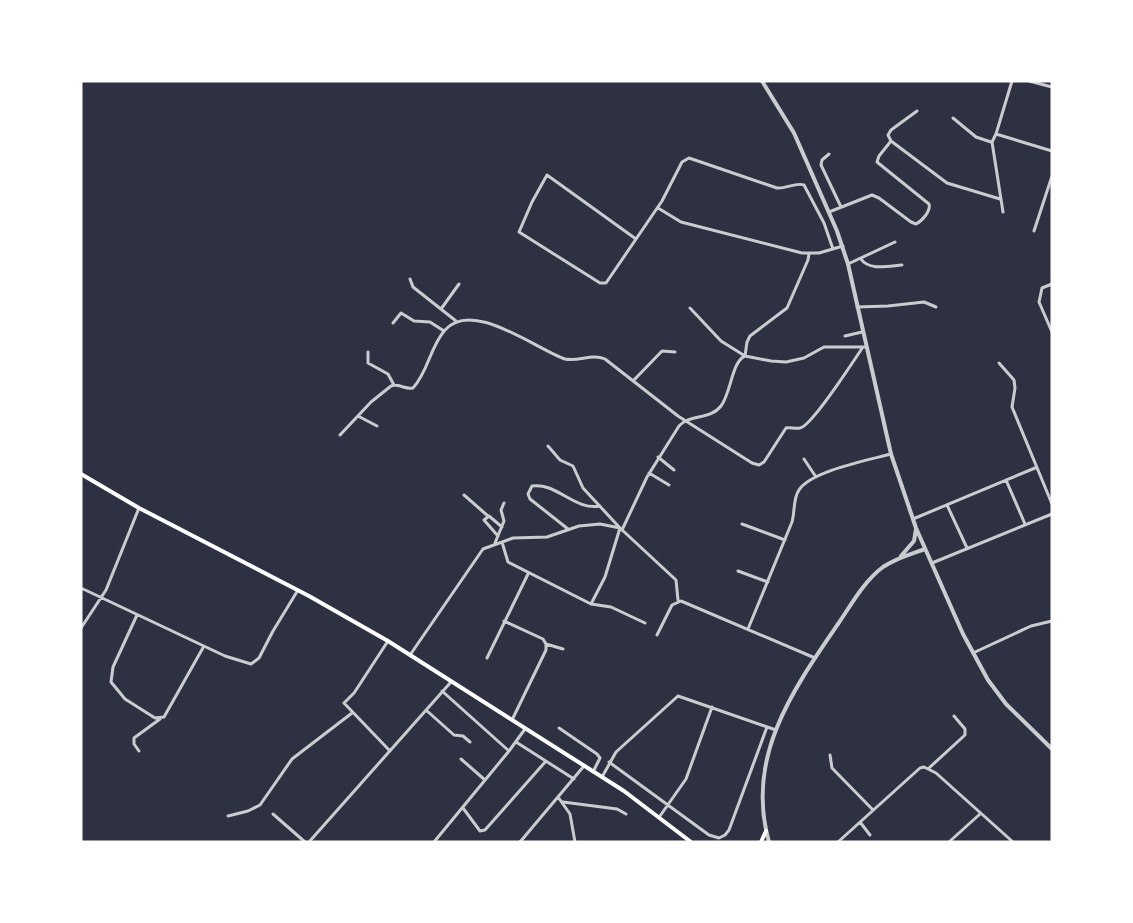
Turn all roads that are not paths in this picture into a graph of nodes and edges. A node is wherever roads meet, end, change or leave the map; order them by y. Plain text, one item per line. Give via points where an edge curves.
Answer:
1 (762, 81) edge
2 (1012, 81) edge
3 (1029, 81) edge
4 (1052, 87) edge
5 (917, 111) dead end
6 (953, 118) dead end
7 (996, 134) junction
8 (891, 141) junction
9 (992, 142) junction
10 (1052, 152) edge
11 (830, 154) dead end
12 (1052, 176) edge
13 (1000, 199) junction
14 (841, 207) junction
15 (658, 208) junction
16 (829, 212) junction
17 (1003, 212) dead end
18 (1034, 231) dead end
19 (636, 239) junction
20 (895, 242) dead end
21 (843, 246) junction
22 (833, 249) junction
23 (809, 254) junction
24 (861, 259) junction
25 (848, 264) junction
26 (902, 265) dead end
27 (410, 279) dead end
28 (459, 284) dead end
29 (1052, 284) edge
30 (857, 307) junction
31 (936, 307) dead end
32 (690, 308) dead end
33 (441, 309) junction
34 (457, 321) junction
35 (393, 323) dead end
36 (444, 331) junction
37 (862, 332) junction
38 (1052, 332) edge
39 (845, 336) dead end
40 (864, 346) junction
41 (368, 352) dead end
42 (675, 352) dead end
43 (745, 356) junction
44 (999, 363) dead end
45 (632, 382) junction
46 (394, 385) junction
47 (358, 416) junction
48 (686, 421) junction
49 (377, 426) dead end
50 (340, 435) dead end
51 (548, 446) dead end
52 (891, 454) junction
53 (658, 457) junction
54 (804, 459) dead end
55 (1035, 468) junction
56 (674, 470) dead end
57 (649, 473) junction
58 (81, 474) edge
59 (816, 477) junction
60 (1006, 480) junction
61 (669, 485) dead end
62 (464, 495) dead end
63 (504, 503) dead end
64 (1052, 504) edge
65 (947, 505) junction
66 (600, 506) junction
67 (139, 508) junction
68 (1052, 514) edge
69 (488, 516) junction
70 (913, 519) junction
71 (742, 524) dead end
72 (1025, 524) junction
73 (502, 527) junction
74 (916, 528) junction
75 (568, 529) junction
76 (621, 529) junction
77 (498, 536) junction
78 (785, 541) junction
79 (502, 542) junction
80 (495, 543) junction
81 (967, 548) junction
82 (925, 549) junction
83 (898, 558) junction
84 (932, 563) junction
85 (738, 571) dead end
86 (528, 574) junction
87 (768, 582) junction
88 (81, 588) edge
89 (298, 590) junction
90 (102, 598) junction
91 (678, 600) junction
92 (591, 604) junction
93 (136, 615) junction
94 (504, 621) junction
95 (1052, 621) edge
96 (645, 623) dead end
97 (81, 628) edge
98 (748, 629) junction
99 (657, 634) dead end
100 (388, 641) junction
101 (546, 644) junction
102 (204, 646) junction
103 (563, 649) dead end
104 (973, 653) junction
105 (410, 655) junction
106 (487, 658) dead end
107 (815, 658) junction
108 (451, 681) junction
109 (442, 692) junction
110 (712, 707) junction
111 (350, 711) junction
112 (426, 711) junction
113 (954, 716) dead end
114 (160, 719) junction
115 (512, 720) junction
116 (767, 727) junction
117 (559, 728) dead end
118 (525, 729) junction
119 (776, 730) junction
120 (470, 742) dead end
121 (516, 742) junction
122 (1052, 749) edge
123 (139, 751) dead end
124 (390, 751) junction
125 (509, 751) junction
126 (830, 755) dead end
127 (461, 759) dead end
128 (546, 761) junction
129 (609, 762) junction
130 (584, 766) junction
131 (929, 768) junction
132 (593, 772) junction
133 (602, 777) junction
134 (574, 778) junction
135 (485, 780) junction
136 (558, 797) junction
137 (563, 802) junction
138 (668, 805) junction
139 (463, 808) junction
140 (873, 810) junction
141 (273, 814) dead end
142 (626, 814) dead end
143 (980, 814) junction
144 (228, 816) dead end
145 (660, 816) junction
146 (860, 822) junction
147 (766, 831) junction
148 (870, 835) dead end
149 (307, 842) edge
150 (434, 842) edge
151 (520, 842) edge
152 (575, 842) edge
153 (692, 842) edge
154 (761, 842) edge
155 (769, 842) edge
156 (838, 842) edge
157 (949, 842) edge
158 (1013, 842) edge

1 - 16 street via 792,127
2 - 7 street
3 - 4 street
5 - 8 street via 891,130
6 - 9 street via 976,137
7 - 9 street
7 - 10 street
8 - 13 street via 947,183
8 - 14 street via 877,162 929,204 929,211 916,224 876,196
9 - 13 street
11 - 14 street via 821,165
12 - 18 street
13 - 17 street
14 - 16 street
15 - 19 street
15 - 22 street via 684,159 777,188 800,183 807,187
15 - 23 street via 685,223
16 - 21 street
19 - 19 street via 547,175 519,228 520,234 600,284 604,284
20 - 24 street
21 - 22 street
21 - 25 street
22 - 23 street
23 - 43 street via 787,308 750,336
24 - 25 street
24 - 26 street via 869,266
25 - 30 street
27 - 33 street via 413,287
28 - 33 street
29 - 38 street via 1044,286 1040,293 1040,305
30 - 31 street via 924,302
30 - 37 street
32 - 43 street via 721,341
33 - 34 street
34 - 36 street
34 - 45 street via 483,322 565,359 601,357
35 - 36 street via 401,313
36 - 46 street via 416,386 410,389
37 - 39 street
37 - 40 street
40 - 43 street via 824,347 786,362
40 - 48 street via 807,424 786,428 759,465
40 - 52 street
41 - 46 street via 369,363 388,374
42 - 45 street via 662,351
43 - 48 street via 738,360 728,394 717,410
44 - 55 street via 1014,380 1011,404
45 - 48 street
46 - 47 street
47 - 49 street
47 - 50 street
48 - 53 street
51 - 66 street via 560,460 573,466 583,488
52 - 59 street
52 - 70 street
53 - 56 street
53 - 57 street
54 - 59 street
55 - 60 street
55 - 64 street
57 - 61 street
57 - 76 street
58 - 67 main road
59 - 78 street via 797,492 795,514
60 - 65 street
60 - 72 street
62 - 69 street
63 - 73 street
65 - 70 street
65 - 81 street
66 - 75 street via 580,504 548,488 532,486 530,499
66 - 76 street
67 - 89 main road
67 - 90 street
68 - 72 street
69 - 73 street
69 - 77 street via 484,521
70 - 74 street
71 - 78 street
72 - 81 street
73 - 77 street
74 - 82 street
74 - 83 street via 914,541
75 - 76 street via 596,524
75 - 79 street via 549,537 519,537
76 - 91 street via 676,580
76 - 92 street
77 - 80 street
78 - 87 street
79 - 80 street
79 - 86 street via 508,562
80 - 105 street via 478,553
81 - 84 street
82 - 83 street
82 - 84 street
83 - 107 street via 866,584
84 - 104 street
85 - 87 street
86 - 92 street
86 - 94 street
87 - 98 street
88 - 90 street
89 - 100 main road
89 - 102 street via 255,663 240,662
90 - 93 street
90 - 97 street
91 - 98 street
91 - 99 street
92 - 96 street via 611,607
93 - 102 street
93 - 114 street via 113,667 111,682 125,699
94 - 101 street
94 - 106 street
95 - 104 street via 1031,626
98 - 107 street
100 - 105 main road
100 - 111 street via 354,693 345,700
101 - 103 street
101 - 115 street
102 - 114 street
104 - 122 street via 1001,699
105 - 108 main road
107 - 119 street
108 - 109 street
108 - 115 main road
109 - 112 street
109 - 125 street
110 - 116 street
110 - 129 street via 681,696 674,698
110 - 138 street via 686,779
111 - 124 street
111 - 144 street via 292,759 260,805
112 - 120 street via 454,735
112 - 124 street
113 - 131 street via 965,729 965,735
114 - 123 street via 133,740
115 - 118 main road
116 - 119 street
116 - 138 street via 725,836 714,838
117 - 132 street via 597,754 600,758
118 - 121 street
118 - 130 main road
119 - 147 street via 761,789
121 - 125 street
121 - 128 street
124 - 149 street
125 - 135 street
126 - 140 street via 832,768
127 - 135 street
128 - 134 street
128 - 139 street via 485,830 480,831
129 - 133 street
129 - 138 street
130 - 132 main road
130 - 134 street
131 - 140 street via 920,768
131 - 143 street
132 - 133 main road
133 - 145 main road
134 - 136 street
135 - 139 street
136 - 137 street
136 - 151 street
137 - 142 street via 616,809
137 - 152 street via 570,814
138 - 145 street
139 - 150 street
140 - 146 street
141 - 149 street
143 - 157 street
143 - 158 street
145 - 153 main road
146 - 148 street
146 - 156 street
147 - 154 main road
147 - 155 street

